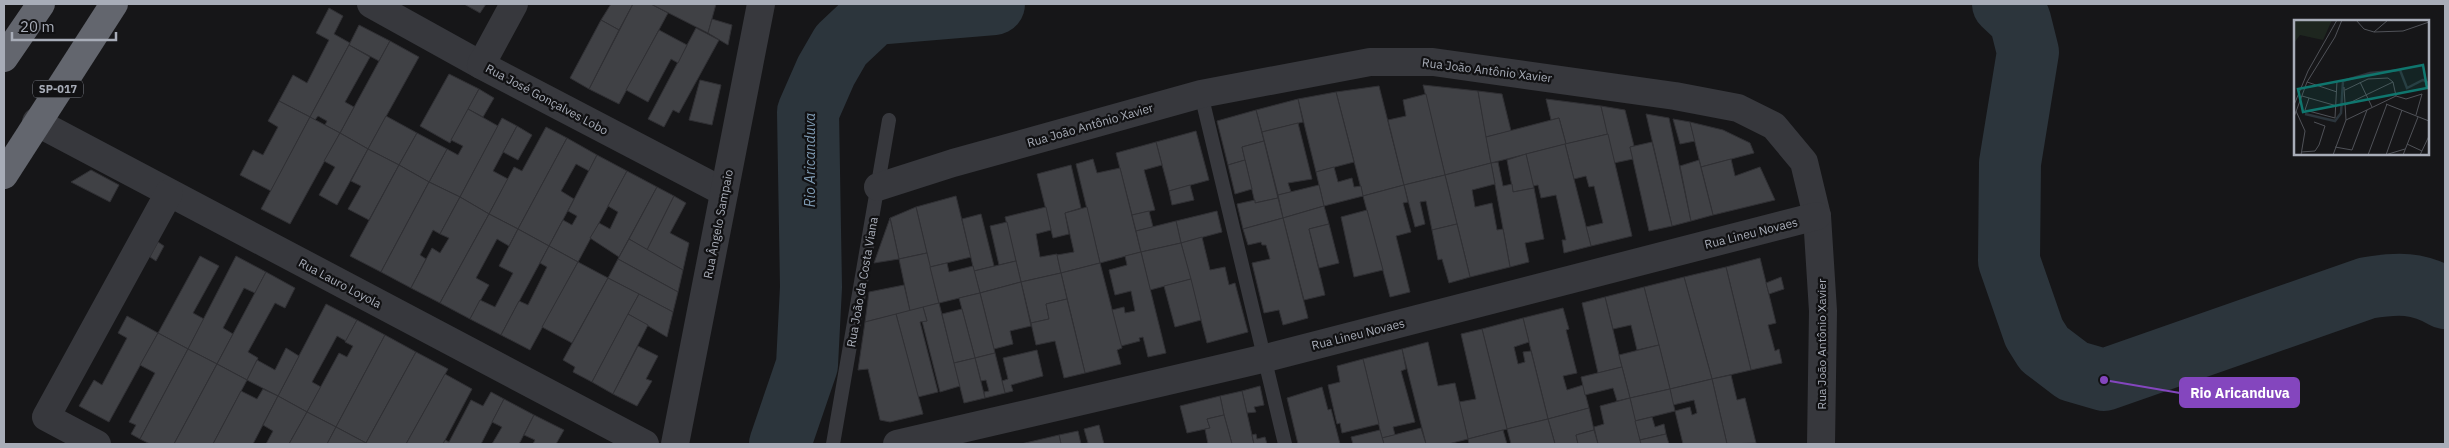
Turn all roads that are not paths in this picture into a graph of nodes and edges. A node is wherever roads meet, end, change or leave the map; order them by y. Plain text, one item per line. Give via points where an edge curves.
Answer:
1 (41, 4) edge
2 (114, 4) edge
3 (371, 4) edge
4 (514, 4) edge
5 (761, 4) edge
6 (4, 58) edge
7 (481, 65) junction
8 (1201, 94) junction
9 (889, 120) dead end
10 (36, 122) junction
11 (4, 175) edge
12 (878, 187) junction
13 (724, 192) junction
14 (169, 193) junction
15 (1818, 216) junction
16 (1266, 358) junction
17 (97, 444) edge
18 (645, 444) edge
19 (674, 444) edge
20 (833, 444) edge
21 (897, 444) edge
22 (1285, 444) edge
23 (1821, 444) edge

1 - 6 highway
2 - 10 highway, SP-017
3 - 7 street, Rua José Gonçalves Lobo
4 - 7 street
5 - 13 street, Rua Ângelo Sampaio
7 - 13 street, Rua José Gonçalves Lobo
8 - 12 street, Rua João Antônio Xavier
8 - 15 street, Rua João Antônio Xavier via 1370,62 1433,62 1738,108 1774,126 1804,162
8 - 16 lane
9 - 12 lane, Rua João da Costa Viana
10 - 11 highway, SP-017
10 - 14 street, Rua Lauro Loyola
12 - 20 lane, Rua João da Costa Viana
13 - 19 street, Rua Ângelo Sampaio
14 - 17 street via 46,417
14 - 18 street, Rua Lauro Loyola
15 - 16 street, Rua Lineu Novaes
15 - 23 street, Rua João Antônio Xavier via 1824,311
16 - 21 street, Rua Lineu Novaes
16 - 22 lane

